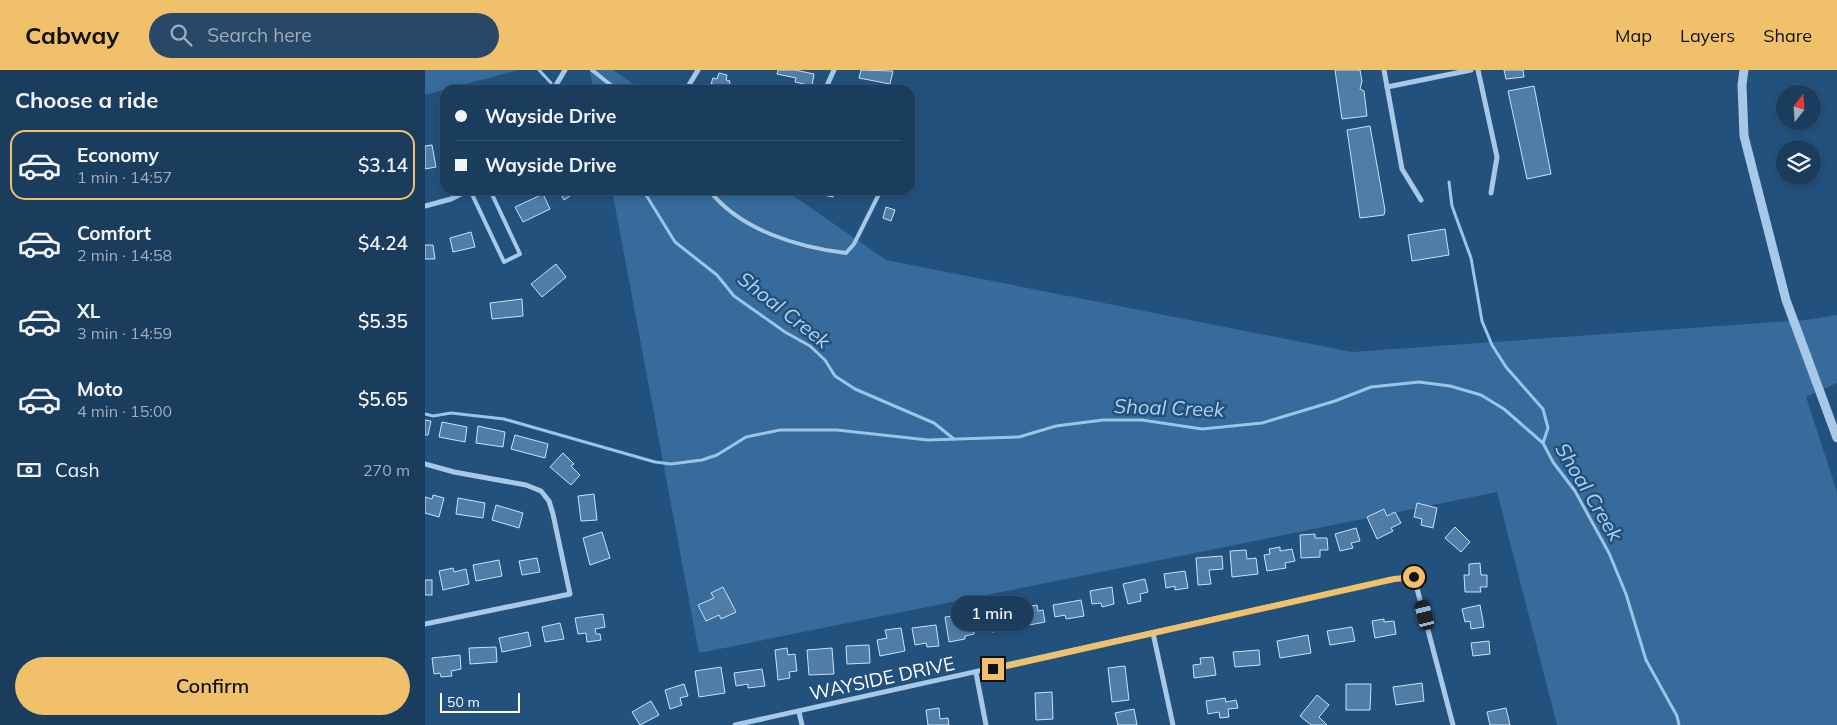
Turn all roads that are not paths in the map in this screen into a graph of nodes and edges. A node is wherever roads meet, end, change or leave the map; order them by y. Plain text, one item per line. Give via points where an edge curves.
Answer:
1 (565, 70) edge
2 (592, 70) edge
3 (698, 70) edge
4 (834, 70) edge
5 (1384, 70) edge
6 (1471, 70) edge
7 (1478, 70) edge
8 (1744, 70) edge
9 (556, 85) edge
10 (611, 85) edge
11 (689, 85) edge
12 (827, 85) edge
13 (1387, 87) junction
14 (1491, 193) dead end
15 (459, 195) edge
16 (472, 195) edge
17 (492, 195) edge
18 (714, 195) edge
19 (878, 195) edge
20 (1421, 200) dead end
21 (425, 206) edge
22 (1837, 438) edge
23 (425, 464) edge
24 (425, 624) edge
25 (1153, 634) junction
26 (976, 673) junction
27 (799, 712) junction
28 (735, 725) edge
29 (802, 725) edge
30 (986, 725) edge
31 (1173, 725) edge
32 (1453, 725) edge

1 - 9 street
2 - 10 lane
3 - 11 street
4 - 12 street
5 - 13 street
6 - 13 street
7 - 14 street via 1497,157
8 - 22 street via 1742,85 1747,145 1786,300
13 - 20 street via 1402,169
15 - 21 street
16 - 17 lane via 505,262 520,254
18 - 19 lane via 755,226 795,244 845,254 854,244
23 - 24 street via 541,491 549,500 553,514 570,594
25 - 26 street, WAYSIDE DRIVE
25 - 31 street
25 - 32 street, WAYSIDE DRIVE via 1414,577
26 - 27 street, WAYSIDE DRIVE
26 - 30 street
27 - 28 street, WAYSIDE DRIVE
27 - 29 street

